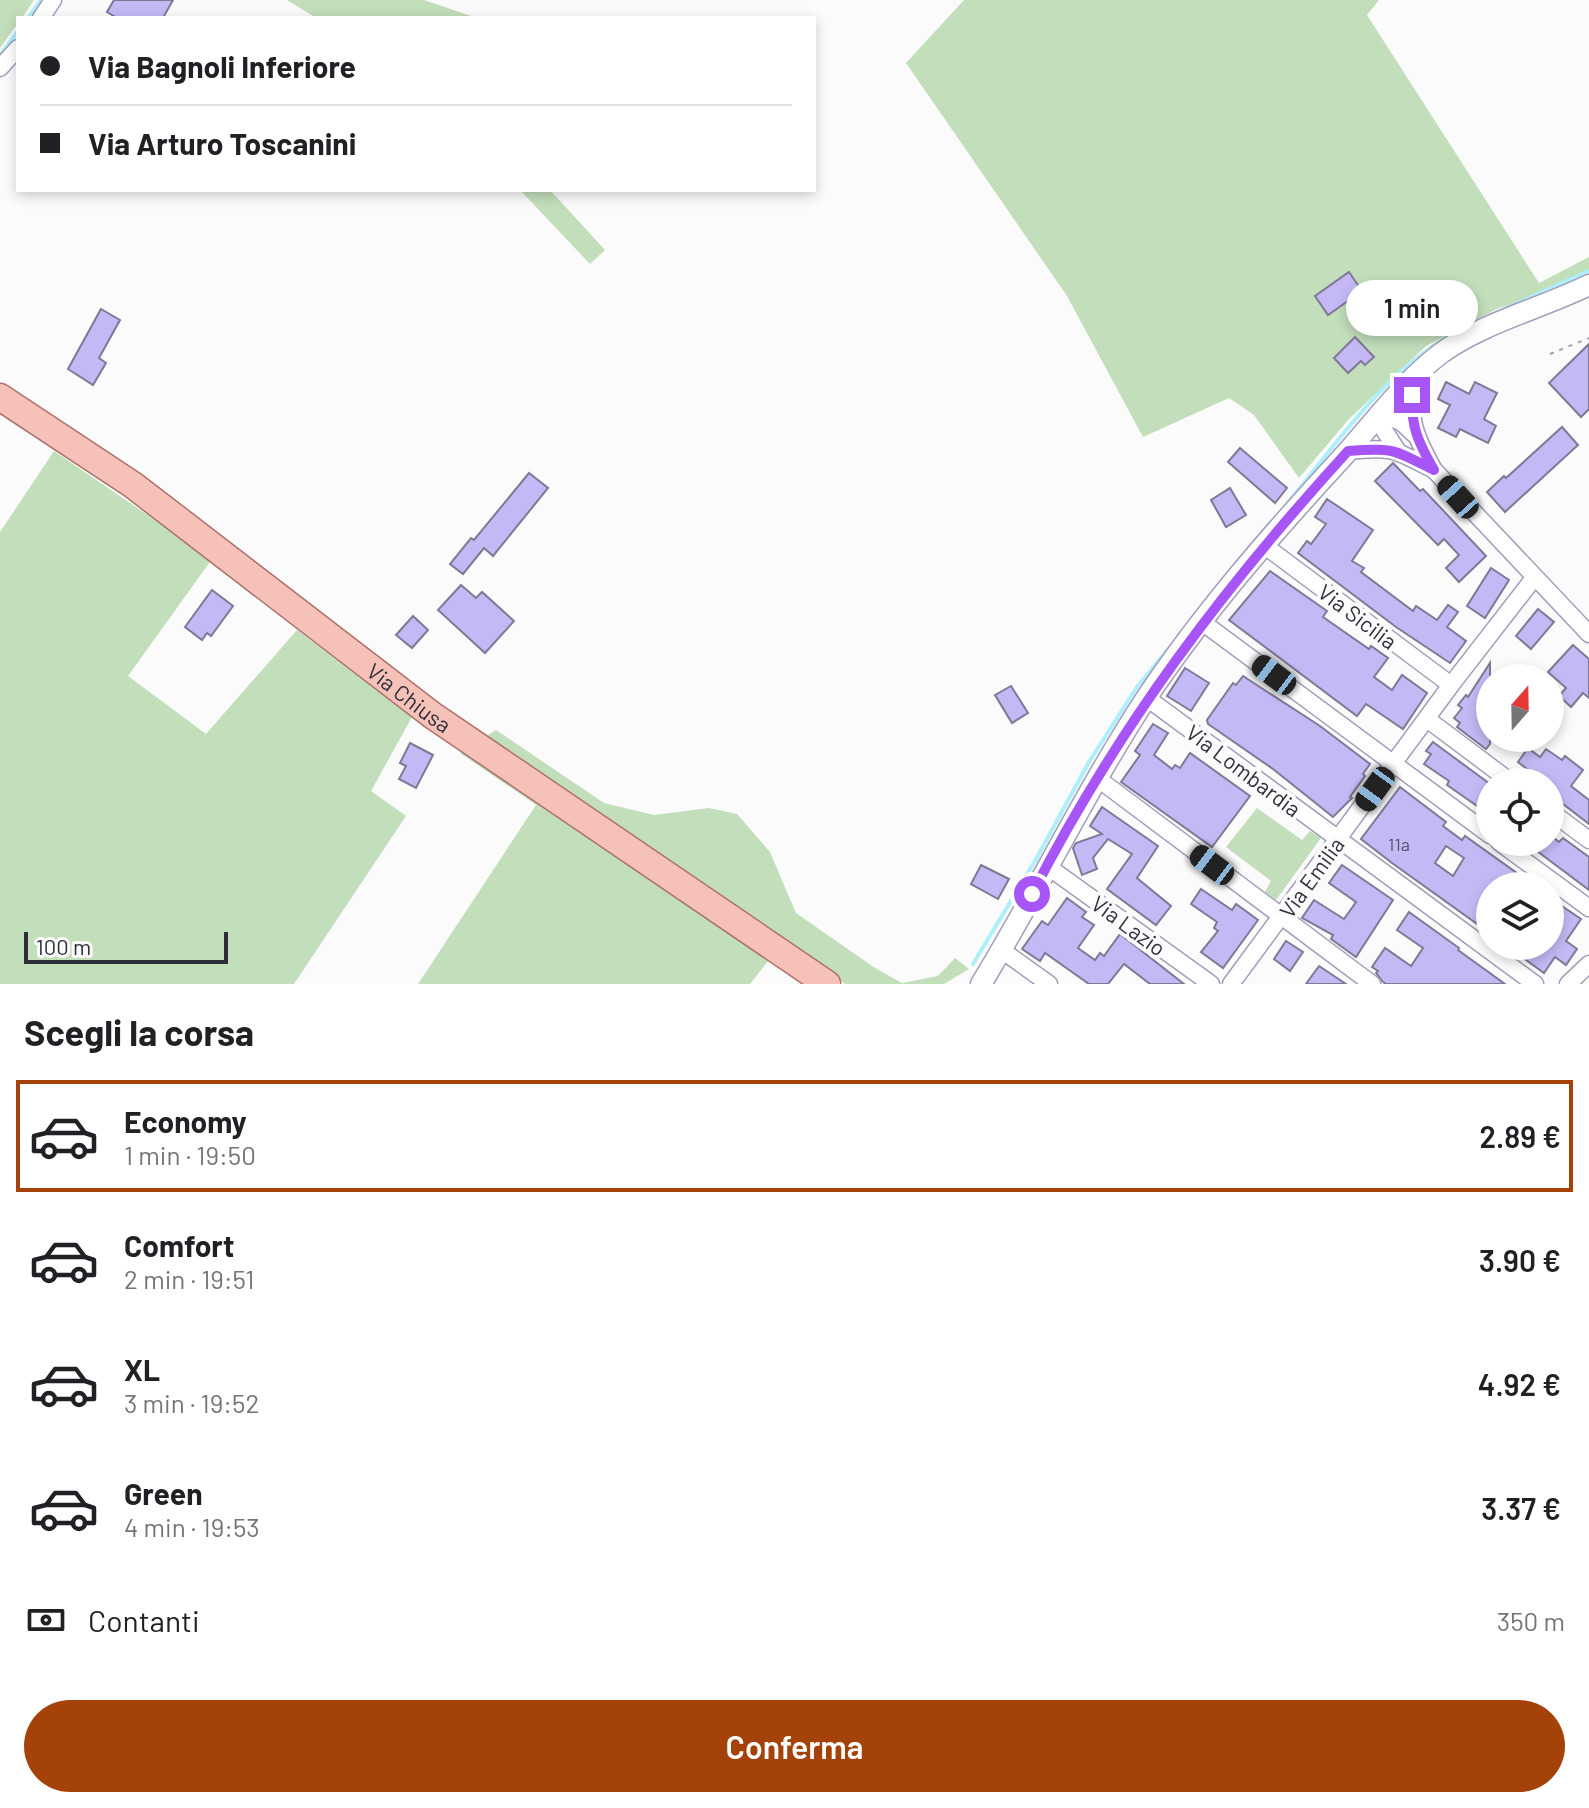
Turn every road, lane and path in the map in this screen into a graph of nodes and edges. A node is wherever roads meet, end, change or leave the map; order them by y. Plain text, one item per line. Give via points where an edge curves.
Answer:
1 (16, 50) edge
2 (0, 68) edge
3 (1589, 285) edge
4 (1589, 338) edge
5 (1550, 354) dead end
6 (1421, 370) junction
7 (0, 397) edge
8 (1378, 413) junction
9 (1416, 436) junction
10 (1397, 450) junction
11 (1348, 451) junction
12 (1434, 470) junction
13 (1265, 546) junction
14 (1534, 578) junction
15 (1202, 622) junction
16 (1589, 634) edge
17 (1451, 685) junction
18 (1147, 698) junction
19 (1427, 719) junction
20 (1394, 764) junction
21 (1492, 768) edge
22 (1097, 778) junction
23 (1564, 821) edge
24 (1476, 825) edge
25 (1338, 840) junction
26 (1589, 840) edge
27 (1518, 856) edge
28 (1047, 866) junction
29 (1589, 908) edge
30 (1281, 917) junction
31 (1003, 951) junction
32 (1589, 964) edge
33 (827, 984) edge
34 (981, 984) edge
35 (1049, 984) edge
36 (1211, 984) edge
37 (1231, 984) edge
38 (1372, 984) edge
39 (1535, 984) edge
40 (1568, 984) edge

1 - 2 street
3 - 6 street via 1470,338
4 - 5 path
6 - 8 street
6 - 9 street via 1412,395
7 - 33 main road, Via Chiusa via 133,485 432,715
8 - 9 street via 1401,422
8 - 10 street
8 - 11 street
9 - 12 street
10 - 11 street
10 - 12 street
11 - 13 street
12 - 14 street
13 - 15 street
13 - 17 street, Via Sicilia
14 - 16 street
14 - 17 street, Via Emilia
15 - 18 street
15 - 20 street
17 - 19 street, Via Emilia
18 - 22 street
18 - 25 street, Via Lombardia
19 - 20 street, Via Emilia
19 - 21 street
20 - 24 street
20 - 25 street, Via Emilia
22 - 28 street
22 - 30 street
23 - 26 street
25 - 30 street, Via Emilia
25 - 39 street, Via Lombardia
27 - 29 street
28 - 31 street
28 - 36 street, Via Lazio
30 - 37 street, Via Emilia
30 - 38 street
31 - 34 street
31 - 35 street
32 - 40 street

